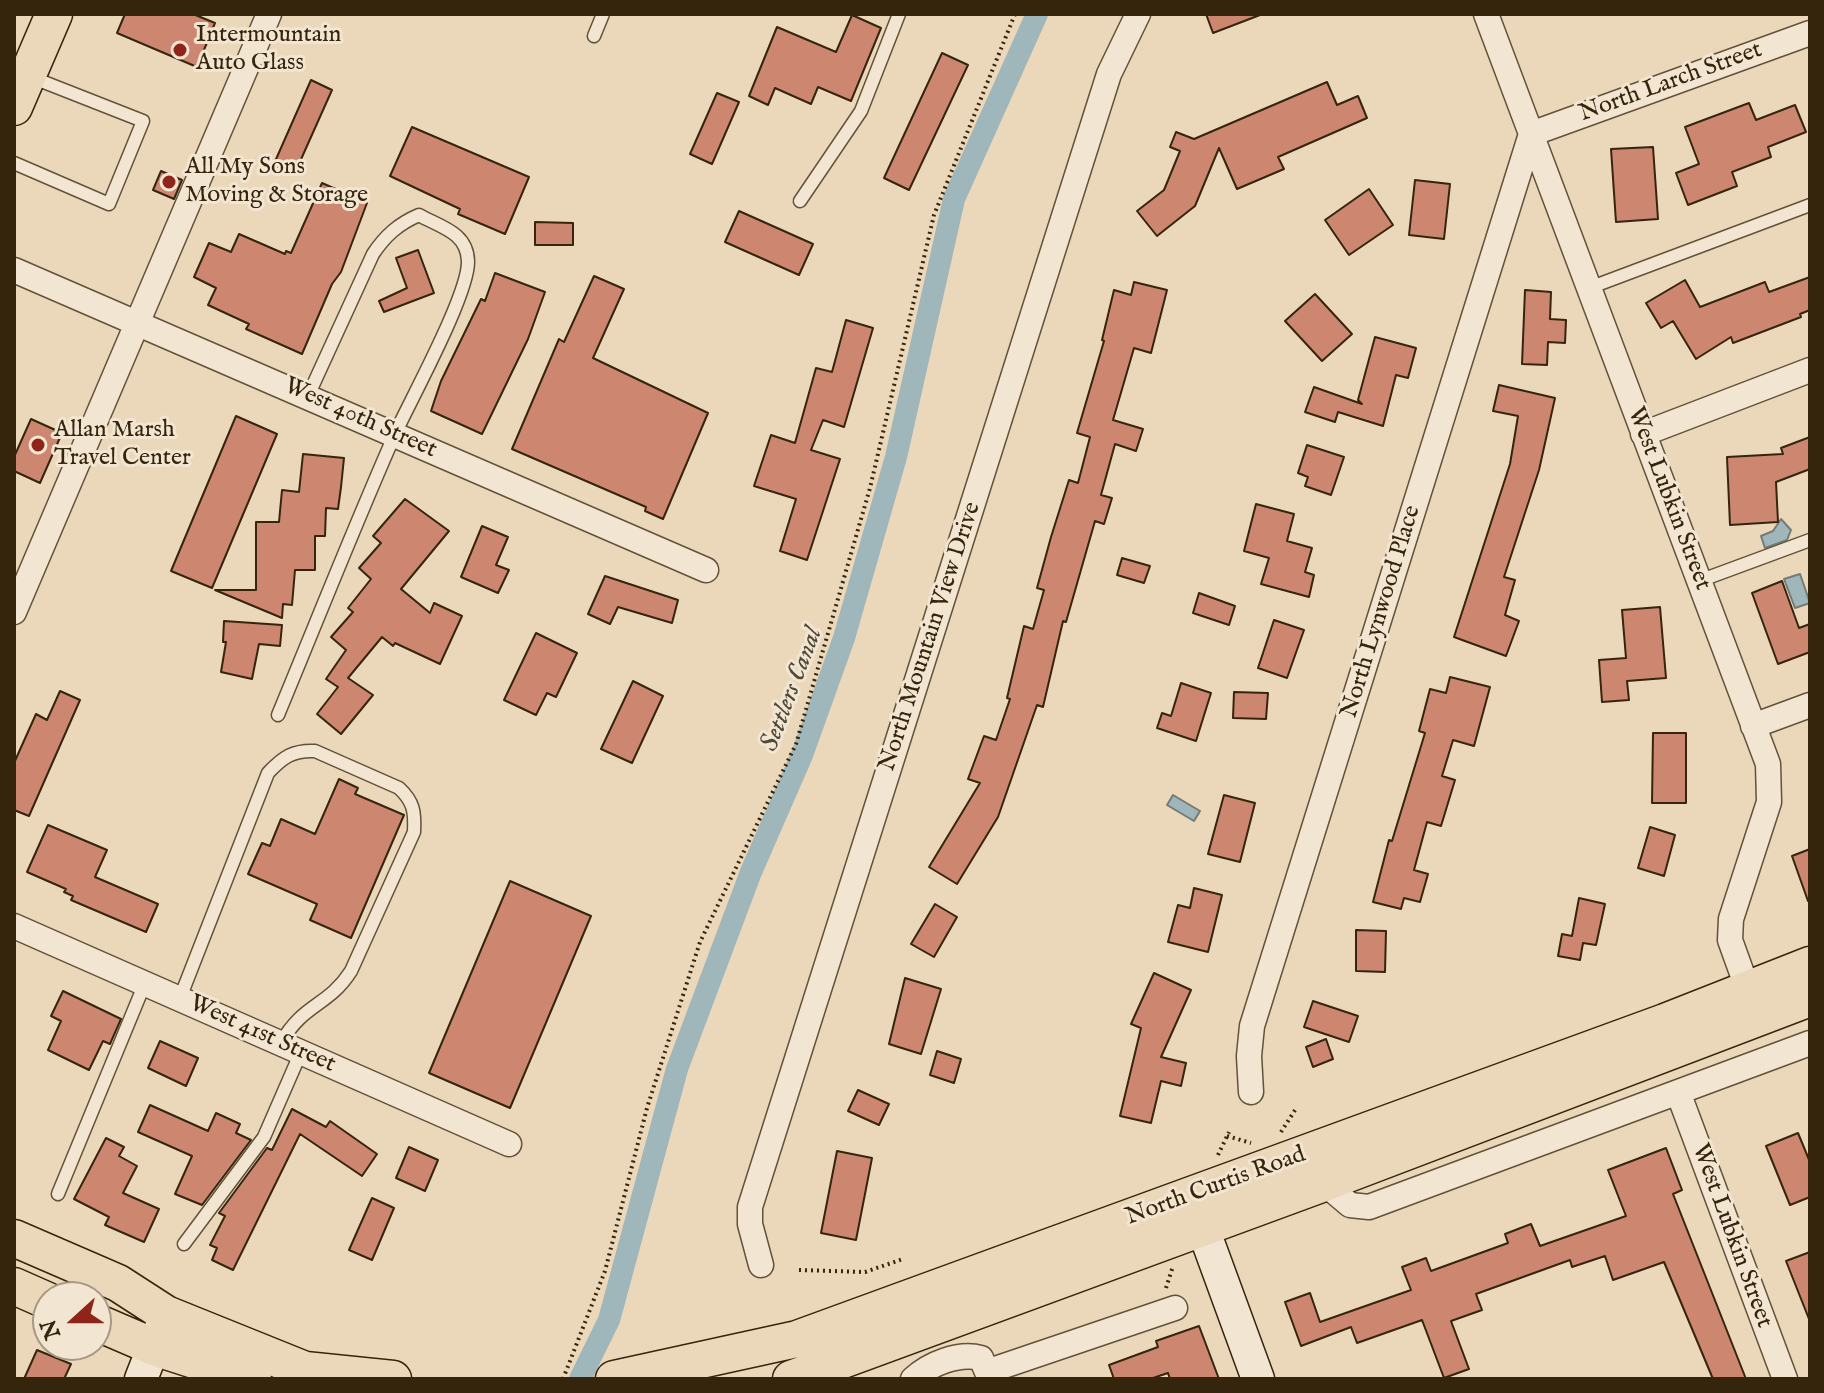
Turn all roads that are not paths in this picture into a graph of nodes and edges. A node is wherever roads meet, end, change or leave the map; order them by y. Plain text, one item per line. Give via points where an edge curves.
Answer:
1 (54, 14) edge
2 (269, 14) edge
3 (603, 14) edge
4 (899, 14) edge
5 (1138, 14) edge
6 (1486, 14) edge
7 (1810, 33) edge
8 (594, 36) dead end
9 (21, 91) edge
10 (1531, 134) junction
11 (14, 163) edge
12 (800, 201) dead end
13 (1810, 205) edge
14 (14, 270) edge
15 (1589, 288) junction
16 (138, 322) junction
17 (1810, 370) edge
18 (308, 396) junction
19 (395, 434) junction
20 (1643, 434) junction
21 (1810, 540) edge
22 (706, 570) dead end
23 (1699, 581) junction
24 (14, 612) edge
25 (1810, 705) edge
26 (278, 715) dead end
27 (1753, 726) junction
28 (14, 926) edge
29 (1810, 965) edge
30 (145, 983) junction
31 (1748, 990) junction
32 (180, 998) junction
33 (1810, 998) edge
34 (1810, 1043) edge
35 (291, 1047) junction
36 (1251, 1092) dead end
37 (1678, 1092) junction
38 (509, 1144) dead end
39 (1324, 1183) junction
40 (58, 1194) dead end
41 (1197, 1212) junction
42 (14, 1238) edge
43 (184, 1244) dead end
44 (761, 1265) dead end
45 (1170, 1304) road end
46 (112, 1329) edge
47 (154, 1347) edge
48 (989, 1375) edge
49 (629, 1376) edge
50 (253, 1379) edge
51 (393, 1379) edge
52 (791, 1379) edge
53 (913, 1379) edge
54 (1258, 1379) edge
55 (1785, 1379) edge

1 - 9 main road
2 - 16 street
3 - 8 lane
4 - 12 lane via 861,111
5 - 44 street, North Mountain View Drive via 1109,74 750,1207
6 - 10 street, West Lubkin Street
7 - 10 street, North Larch Street
9 - 11 lane via 143,121 109,204
10 - 15 street, West Lubkin Street
10 - 36 street, North Lynwood Place via 1252,1026
13 - 15 lane
14 - 16 street, West 40th Street
15 - 20 street, West Lubkin Street
16 - 18 street, West 40th Street
16 - 24 street
17 - 20 street
18 - 19 street, West 40th Street
18 - 19 lane via 373,254 385,236 419,215 464,242 469,263 458,299
19 - 22 street, West 40th Street
19 - 26 lane
20 - 23 street, West Lubkin Street
21 - 23 lane
23 - 27 street, West Lubkin Street
25 - 27 street
27 - 31 street, West Lubkin Street via 1768,764 1769,802 1731,919 1730,940
28 - 30 street, West 41st Street
29 - 31 main road, North Curtis Road
30 - 32 street, West 41st Street
30 - 40 lane
31 - 41 main road, North Curtis Road
32 - 35 street, West 41st Street
32 - 35 lane via 268,773 283,757 315,751 399,788 415,811 414,832 351,971 337,992 293,1021
33 - 39 main road, North Curtis Road
34 - 37 street, North Curtis Road
35 - 38 street, West 41st Street
35 - 43 lane via 264,1137
37 - 39 street, North Curtis Road via 1369,1207 1350,1205
37 - 55 street, West Lubkin Street
39 - 41 main road, North Curtis Road
41 - 49 main road, North Curtis Road via 797,1339
41 - 52 main road, North Curtis Road
41 - 54 street
42 - 47 main road via 118,1283
45 - 48 street
46 - 47 main road
47 - 50 main road
47 - 51 main road
48 - 53 street via 981,1358 960,1356 923,1369

